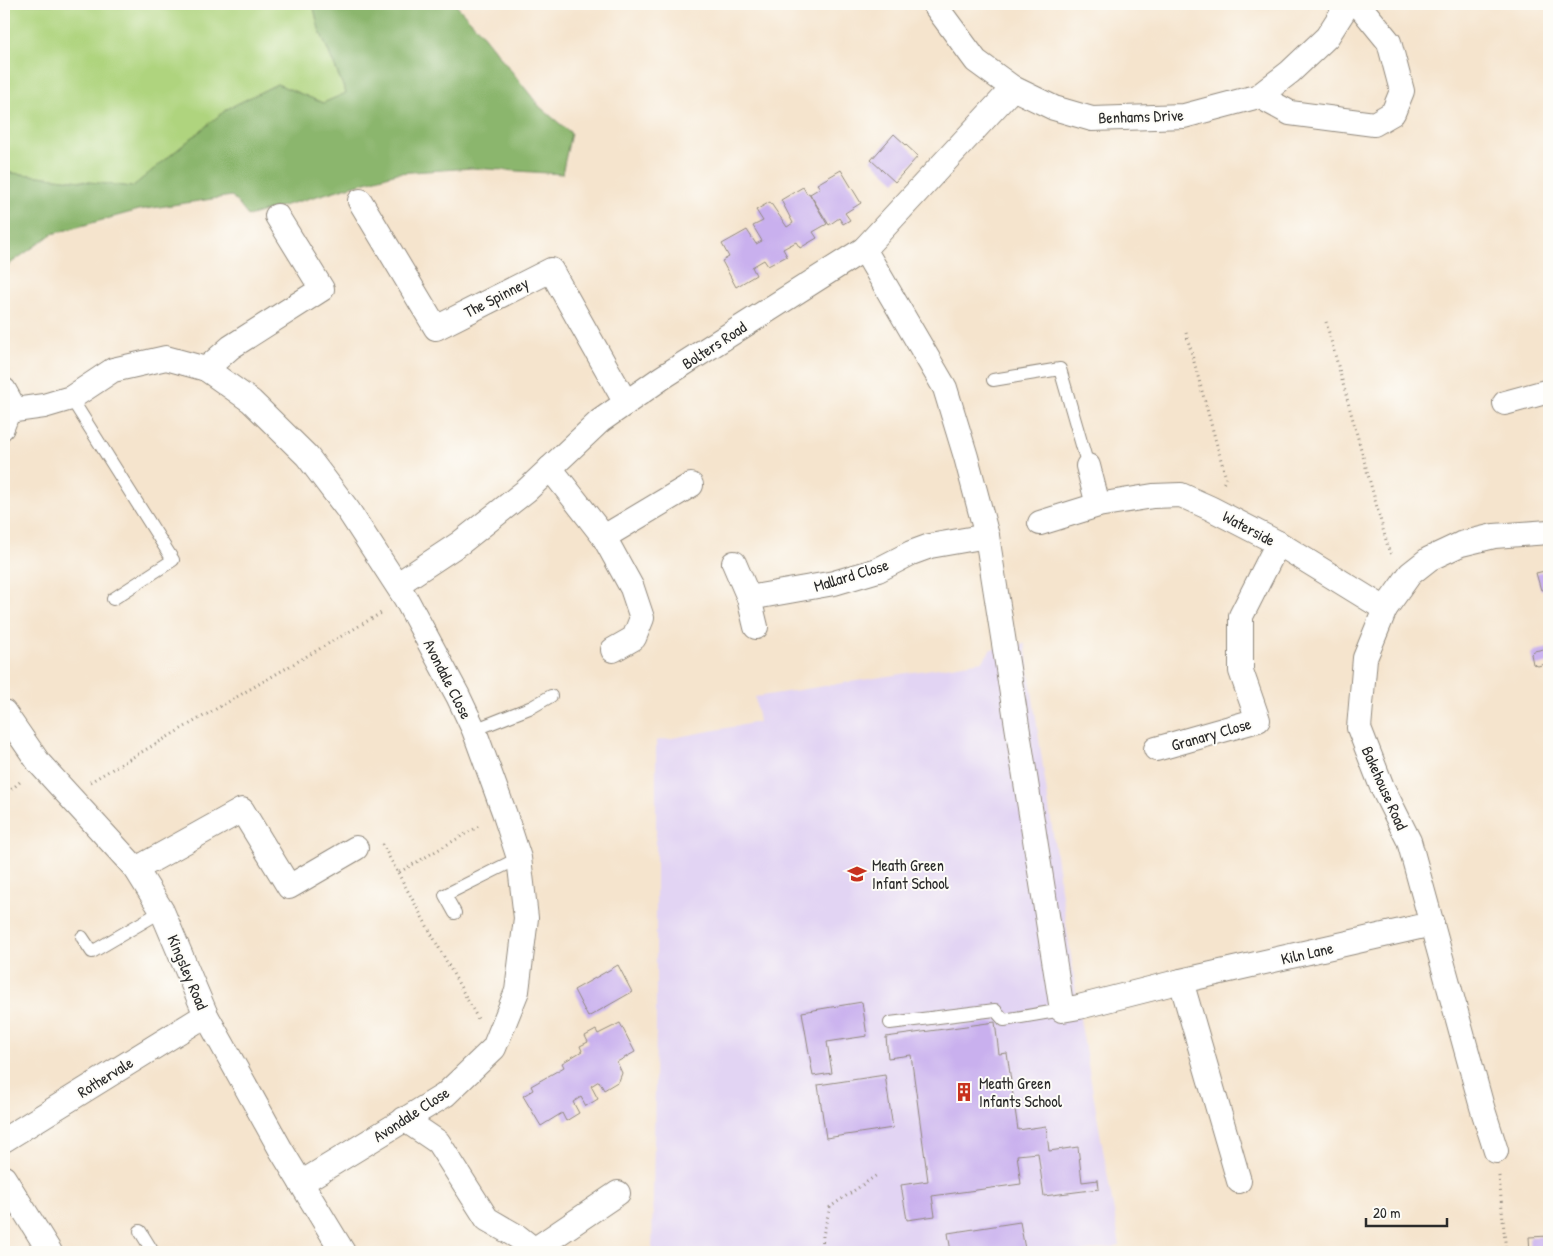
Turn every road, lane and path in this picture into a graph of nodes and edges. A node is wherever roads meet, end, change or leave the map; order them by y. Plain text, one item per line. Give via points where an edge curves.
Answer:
1 (934, 4) edge
2 (1348, 4) edge
3 (1358, 4) edge
4 (1013, 88) junction
5 (1259, 96) junction
6 (360, 201) dead end
7 (277, 216) dead end
8 (864, 249) junction
9 (1326, 322) dead end
10 (1186, 332) dead end
11 (206, 369) junction
12 (993, 380) dead end
13 (1549, 391) edge
14 (70, 398) junction
15 (9, 400) edge
16 (626, 403) junction
17 (1505, 404) dead end
18 (4, 434) edge
19 (1088, 466) joint
20 (550, 468) junction
21 (691, 485) dead end
22 (1098, 505) junction
23 (1210, 508) junction
24 (1040, 523) dead end
25 (1549, 532) edge
26 (987, 536) junction
27 (604, 537) junction
28 (1278, 543) junction
29 (734, 563) dead end
30 (1410, 574) junction
31 (402, 592) junction
32 (749, 598) junction
33 (113, 599) dead end
34 (1385, 609) junction
35 (756, 628) dead end
36 (613, 650) dead end
37 (551, 696) dead end
38 (4, 712) edge
39 (474, 730) junction
40 (1156, 749) dead end
41 (68, 794) junction
42 (504, 812) junction
43 (356, 848) joint
44 (519, 858) junction
45 (136, 869) junction
46 (398, 873) junction
47 (162, 911) junction
48 (455, 913) dead end
49 (1432, 924) junction
50 (82, 937) dead end
51 (1181, 981) junction
52 (1070, 1009) junction
53 (206, 1014) junction
54 (890, 1023) dead end
55 (494, 1048) junction
56 (404, 1119) junction
57 (4, 1140) edge
58 (1496, 1151) joint
59 (877, 1175) dead end
60 (4, 1178) edge
61 (1239, 1181) dead end
62 (301, 1183) junction
63 (618, 1193) dead end
64 (140, 1230) dead end
65 (535, 1251) edge
66 (50, 1252) edge
67 (153, 1252) edge
68 (343, 1252) edge
69 (822, 1252) edge
70 (1506, 1252) edge

1 - 4 street, Benhams Drive via 976,61
2 - 5 street, Benhams Drive via 1327,37
3 - 5 street via 1389,42 1402,91 1393,113 1374,124 1290,113
4 - 5 street, Benhams Drive via 1054,108 1092,119 1184,116
4 - 8 street, Bolters Road
6 - 16 street, The Spinney via 436,328 551,270
7 - 11 street via 322,289 231,347
8 - 16 street, Bolters Road
8 - 26 street via 945,388
9 - 30 path via 1389,551
10 - 23 path via 1226,478
11 - 14 street, Avondale Close via 166,358 113,370
11 - 31 street, Avondale Close via 251,401 307,456 348,510
12 - 19 lane via 1060,369
13 - 17 street
14 - 15 street, Avondale Close via 44,406
14 - 33 lane via 173,560
15 - 18 lane via 7,431
16 - 20 street, Bolters Road via 600,421
19 - 22 street
20 - 27 street
20 - 31 street, Bolters Road
21 - 27 street
22 - 23 street, Waterside via 1181,495
22 - 24 street, Waterside
23 - 28 street, Waterside
25 - 30 street, Bakehouse Road via 1494,536 1461,544 1429,559
26 - 32 street, Mallard Close via 930,546 878,570 834,583
26 - 52 street
27 - 36 street via 632,588 642,618 634,638
28 - 34 street, Waterside
28 - 40 street, Granary Close via 1241,616 1241,671 1258,720
29 - 32 street
30 - 34 street, Bakehouse Road
31 - 39 street, Avondale Close
31 - 41 path
32 - 35 street
34 - 49 street, Bakehouse Road via 1365,658 1359,728 1382,787 1409,841
37 - 39 lane via 532,708
38 - 41 street, Kingsley Road via 39,763
39 - 42 street, Avondale Close
41 - 45 street, Kingsley Road
42 - 44 street, Avondale Close
42 - 46 path
43 - 45 street via 288,887 242,810
43 - 46 path via 377,836
44 - 48 lane via 445,896
44 - 55 street, Avondale Close via 526,918 518,991
45 - 47 street, Kingsley Road
46 - 55 path
47 - 50 lane via 92,952
47 - 53 street, Kingsley Road
49 - 51 street, Kiln Lane
49 - 58 street, Bakehouse Road
51 - 52 street, Kiln Lane
51 - 61 street
52 - 54 lane via 1004,1020 995,1010
53 - 57 street, Rothervale
53 - 62 street, Kingsley Road
55 - 56 street, Avondale Close via 445,1095
56 - 62 street, Avondale Close
56 - 65 street via 438,1142 488,1219
58 - 70 path
59 - 69 path via 830,1206
60 - 66 street
62 - 68 street, Kingsley Road
63 - 65 street
64 - 67 lane

